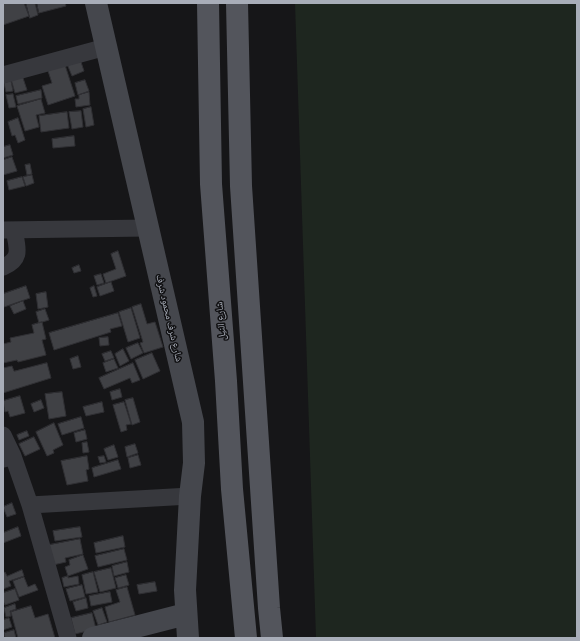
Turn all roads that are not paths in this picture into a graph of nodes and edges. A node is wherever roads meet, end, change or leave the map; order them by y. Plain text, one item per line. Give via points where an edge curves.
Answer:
1 (96, 3) edge
2 (208, 3) edge
3 (237, 3) edge
4 (106, 47) junction
5 (3, 75) edge
6 (148, 228) junction
7 (8, 230) edge
8 (3, 267) edge
9 (3, 435) edge
10 (8, 457) edge
11 (190, 496) junction
12 (30, 504) junction
13 (186, 614) junction
14 (68, 638) edge
15 (93, 638) edge
16 (188, 638) edge
17 (246, 638) edge
18 (272, 638) edge

1 - 4 street, شارع شرف محمود شرف
2 - 17 main road, شارع النيل via 210,184 232,489
3 - 18 main road via 241,186
4 - 5 street
4 - 6 street, شارع شرف محمود شرف
6 - 7 street
6 - 11 street, شارع شرف محمود شرف via 193,422 194,463
7 - 8 street via 18,251 14,260
9 - 10 street
10 - 12 street
11 - 12 street
11 - 13 street, شارع شرف محمود شرف
12 - 14 street
13 - 15 street
13 - 16 street, شارع شرف محمود شرف

